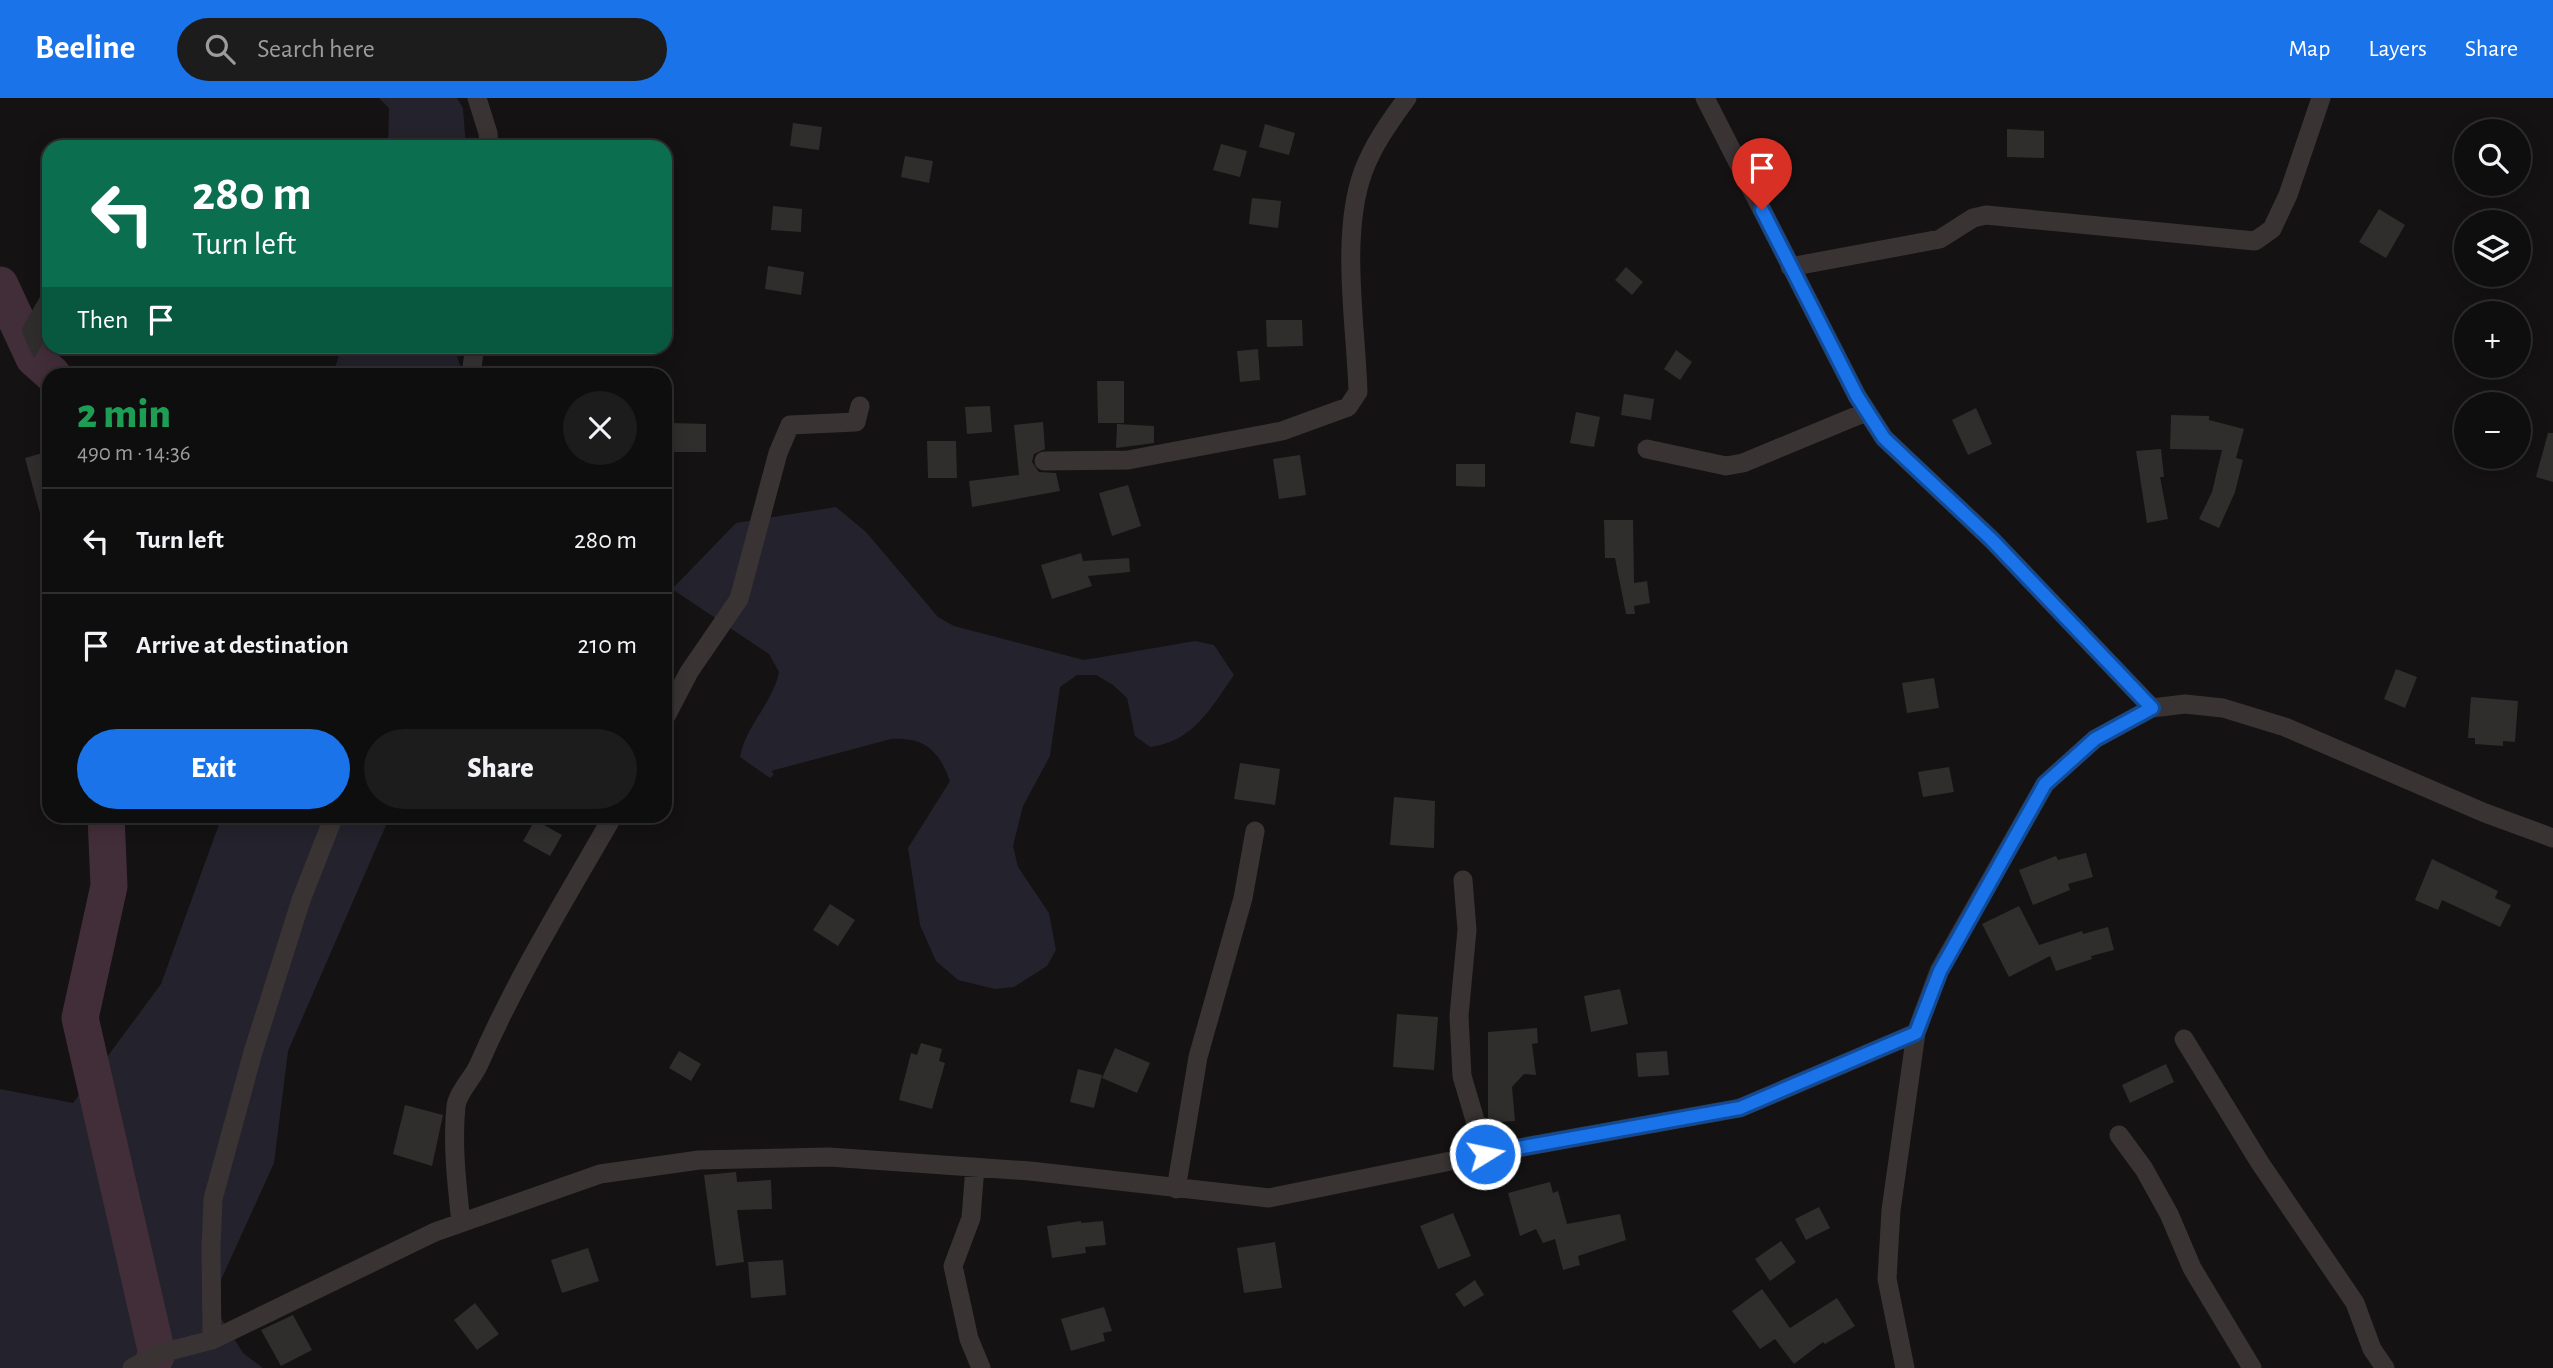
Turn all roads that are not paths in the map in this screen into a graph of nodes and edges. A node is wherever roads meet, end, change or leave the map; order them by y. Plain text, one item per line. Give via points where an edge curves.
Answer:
1 (477, 98) edge
2 (1407, 98) edge
3 (1704, 98) edge
4 (2321, 98) edge
5 (488, 140) edge
6 (1790, 267) junction
7 (860, 406) dead end
8 (1866, 412) junction
9 (1647, 449) dead end
10 (1044, 461) dead end
11 (672, 705) edge
12 (2152, 708) junction
13 (331, 823) edge
14 (609, 823) edge
15 (1255, 831) dead end
16 (2553, 838) edge
17 (1463, 880) dead end
18 (1916, 1033) junction
19 (2184, 1039) dead end
20 (2119, 1135) dead end
21 (1485, 1154) junction
22 (975, 1167) junction
23 (1176, 1189) junction
24 (461, 1223) junction
25 (212, 1340) junction
26 (132, 1368) edge
27 (981, 1368) edge
28 (1905, 1368) edge
29 (2252, 1368) edge
30 (2385, 1368) edge

1 - 5 street
2 - 10 street via 1384,128 1362,173 1349,242 1358,392 1348,407 1282,431 1128,460
3 - 6 street
4 - 6 street via 2272,229 2255,241 1986,215 1940,239
6 - 8 street
7 - 11 street via 856,422 790,425 778,453 739,599
8 - 9 street via 1744,463 1726,466
8 - 12 street via 1884,438 1992,540
12 - 16 street via 2185,704 2223,708 2285,727
12 - 18 street via 2095,739 2045,784 1940,971
13 - 25 street via 300,900 214,1199
14 - 24 street via 530,957 457,1103 455,1159
15 - 23 street via 1242,898 1198,1057
17 - 21 street via 1467,930 1459,1016 1462,1076
18 - 21 street via 1740,1108
18 - 28 street via 1891,1210 1887,1279
19 - 30 street via 2260,1163 2355,1303 2372,1349
20 - 29 street via 2144,1169 2192,1268
21 - 23 street via 1269,1198
22 - 23 street
22 - 24 street via 829,1157 699,1160 600,1174
22 - 27 street via 971,1219 953,1266 969,1339
24 - 25 street
25 - 26 street via 157,1354

